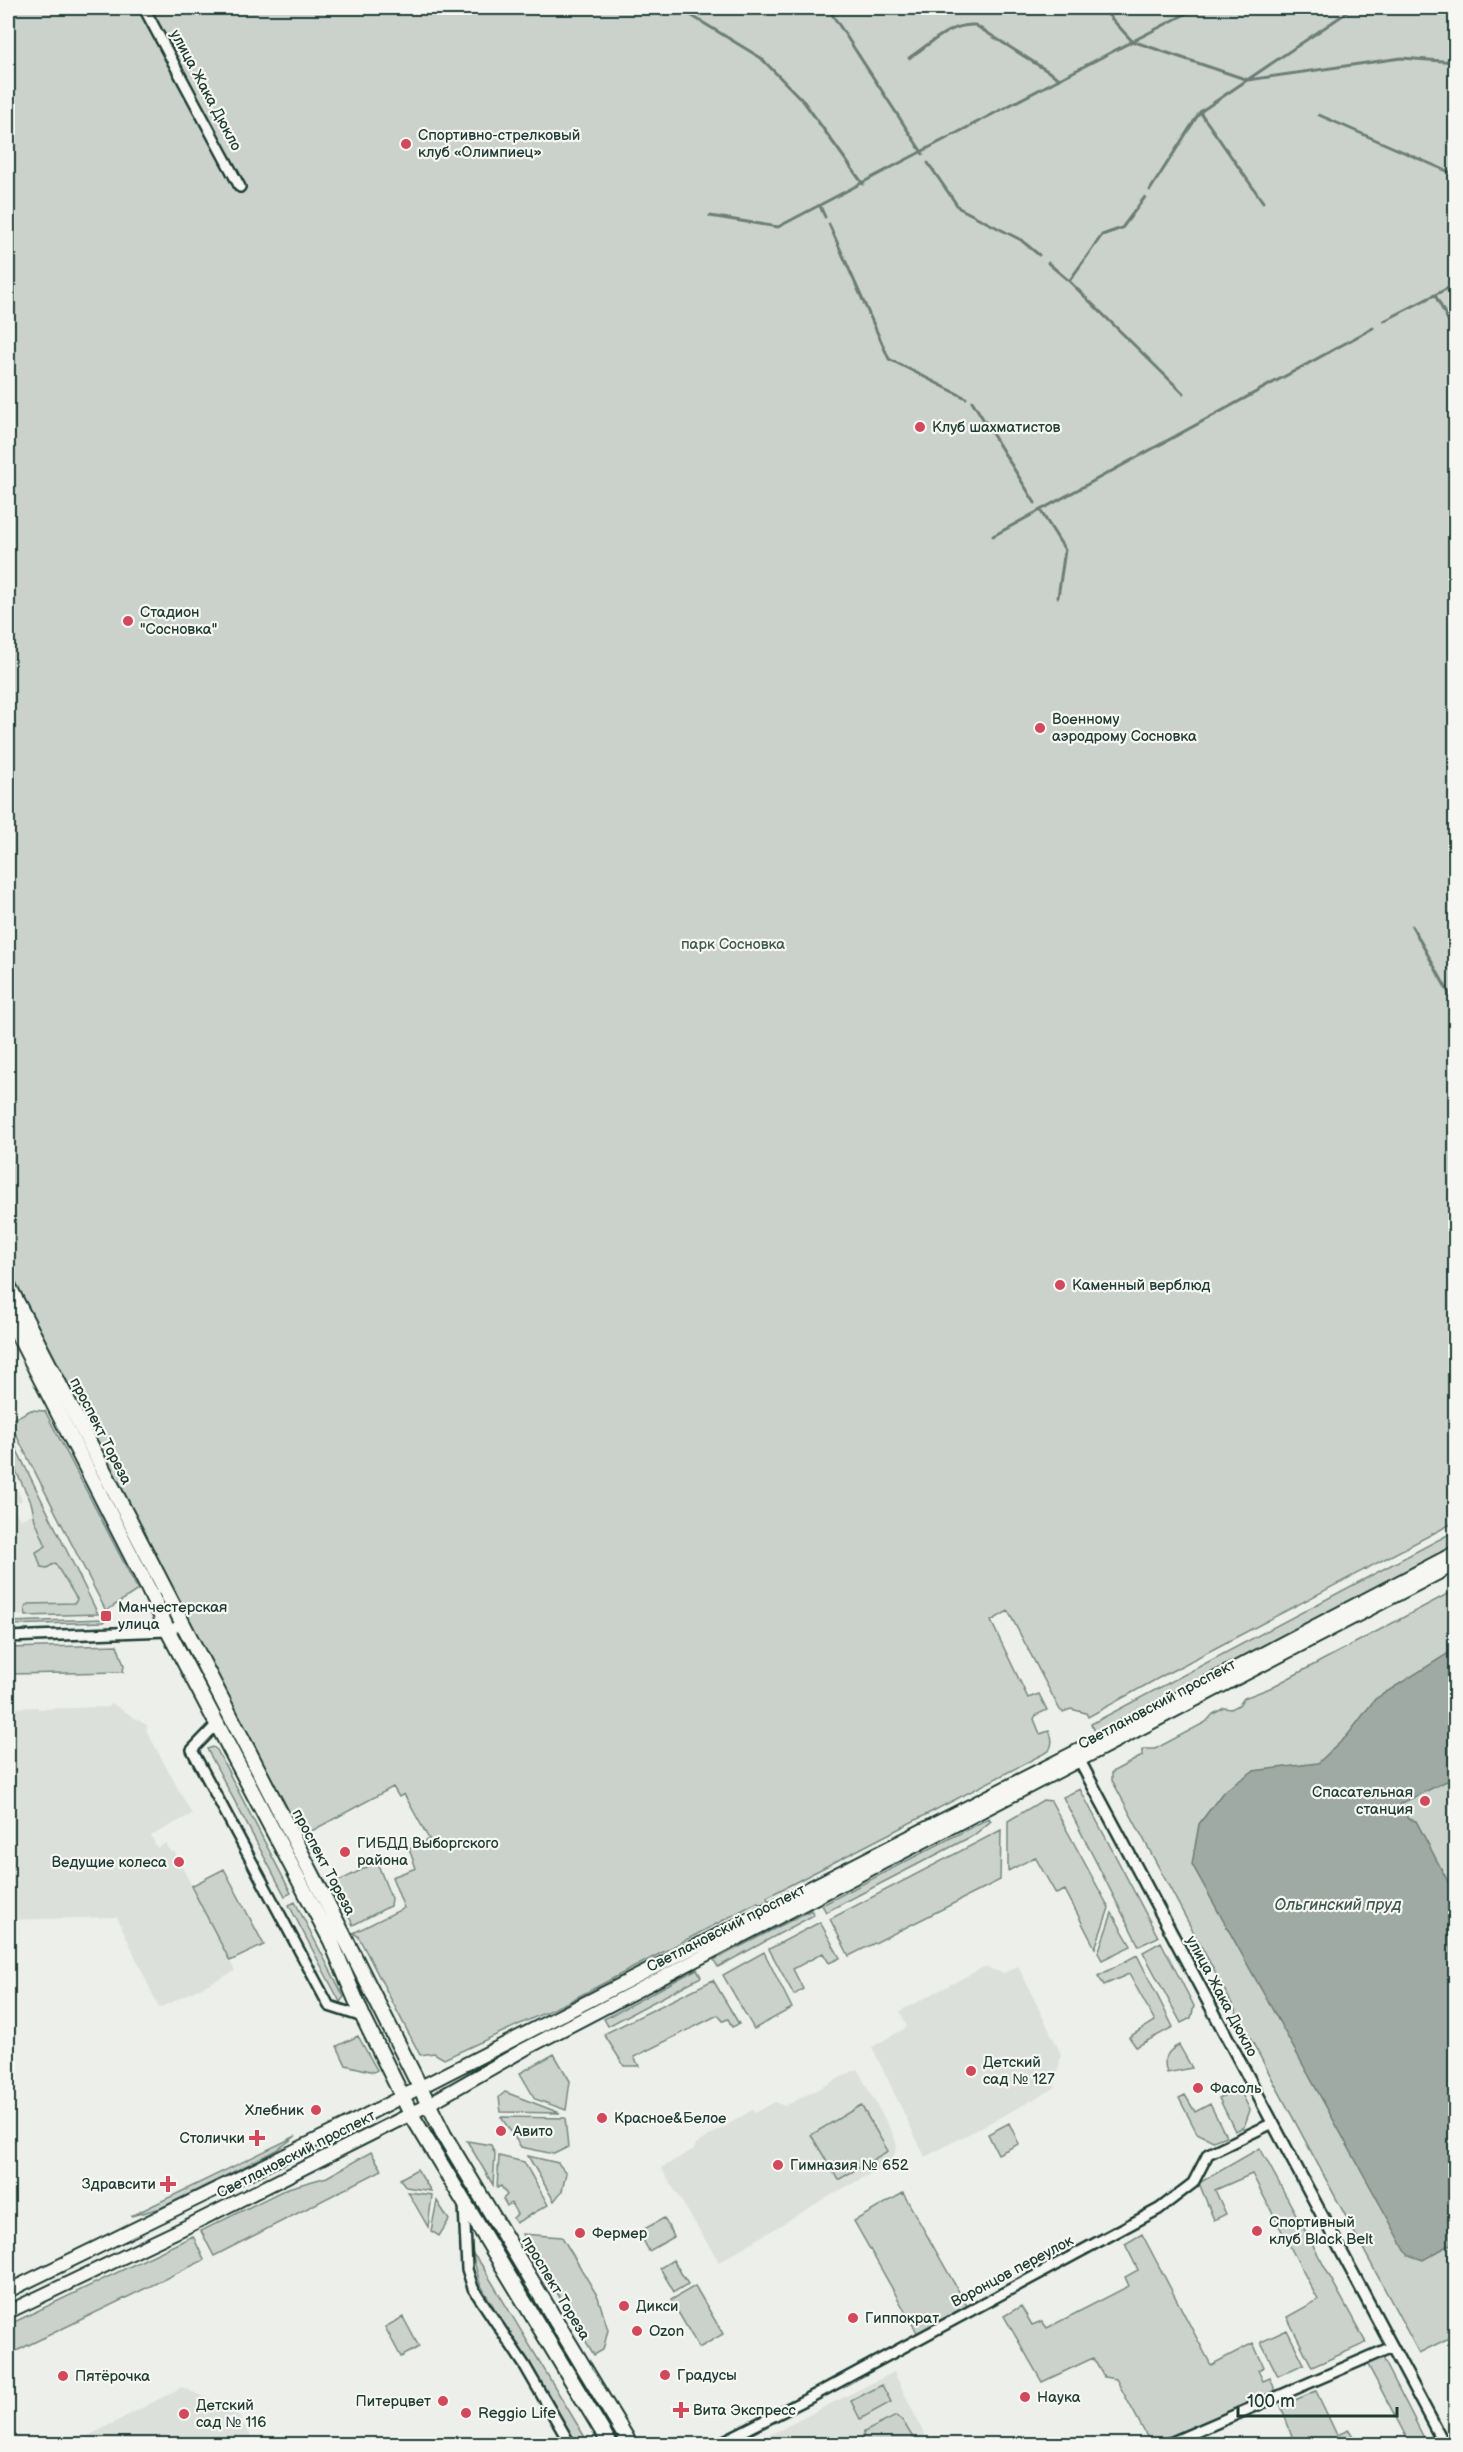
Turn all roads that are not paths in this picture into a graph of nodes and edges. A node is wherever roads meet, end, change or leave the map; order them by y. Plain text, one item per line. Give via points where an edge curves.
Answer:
1 (144, 8) edge
2 (240, 187) dead end
3 (8, 1285) edge
4 (8, 1315) edge
5 (1455, 1552) edge
6 (1455, 1564) edge
7 (182, 1624) junction
8 (168, 1631) junction
9 (8, 1637) edge
10 (218, 1723) junction
11 (1078, 1756) junction
12 (363, 2017) junction
13 (420, 2086) junction
14 (401, 2096) junction
15 (429, 2104) junction
16 (411, 2114) junction
17 (1273, 2123) junction
18 (464, 2203) junction
19 (8, 2291) edge
20 (8, 2312) edge
21 (1392, 2347) junction
22 (570, 2445) edge
23 (610, 2445) edge
24 (630, 2445) edge
25 (718, 2445) edge
26 (1168, 2445) edge
27 (1444, 2445) edge

1 - 2 street, улица Жака Дюкло
3 - 7 main road, проспект Тореза
4 - 8 main road, проспект Тореза
5 - 11 main road, Светлановский проспект
6 - 11 main road, Светлановский проспект
7 - 8 street
7 - 13 main road, проспект Тореза
8 - 9 street
8 - 10 main road, проспект Тореза
10 - 12 main road, проспект Тореза via 331,1941
10 - 12 street via 192,1750 329,2006
11 - 13 main road, Светлановский проспект
11 - 15 main road, Светлановский проспект via 525,2049
11 - 17 street, улица Жака Дюкло
12 - 14 main road, проспект Тореза
13 - 14 main road, Светлановский проспект
13 - 15 main road, проспект Тореза
14 - 16 main road, проспект Тореза
14 - 19 main road, Светлановский проспект
15 - 16 main road, Светлановский проспект
15 - 24 main road, проспект Тореза
16 - 18 main road, проспект Тореза
16 - 20 main road, Светлановский проспект
17 - 21 street, улица Жака Дюкло
17 - 25 street, Воронцов переулок via 1209,2154 1193,2183 1159,2209
18 - 22 street via 467,2269 473,2288 525,2366
18 - 23 main road, проспект Тореза
21 - 26 street
21 - 27 street, улица Жака Дюкло

